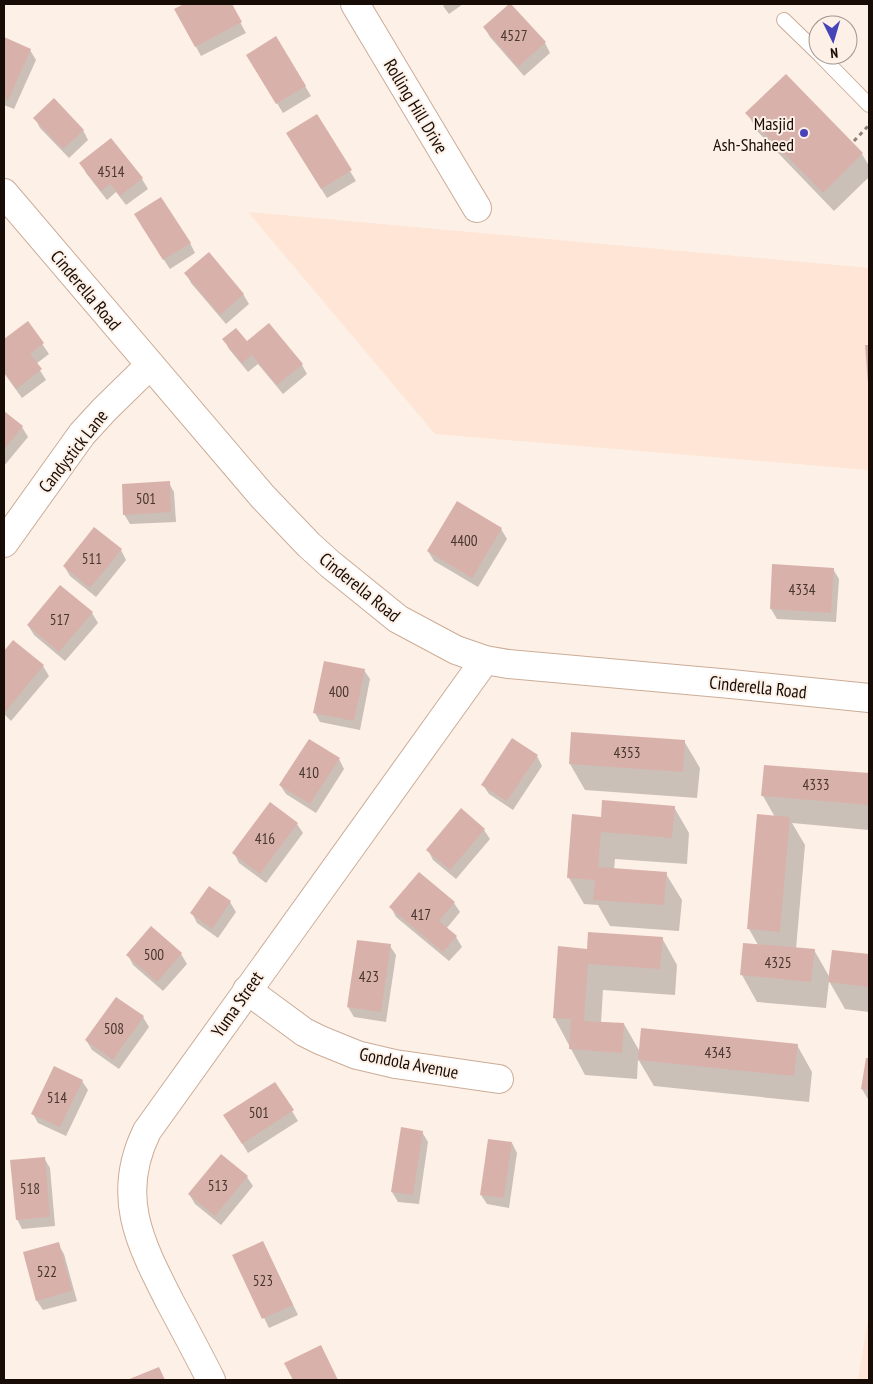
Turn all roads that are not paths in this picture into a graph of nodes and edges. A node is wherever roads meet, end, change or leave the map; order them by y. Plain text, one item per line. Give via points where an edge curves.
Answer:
1 (355, 4) edge
2 (784, 20) dead end
3 (808, 43) edge
4 (830, 65) edge
5 (869, 105) edge
6 (4, 193) edge
7 (477, 208) dead end
8 (150, 365) junction
9 (4, 543) edge
10 (485, 660) junction
11 (869, 698) edge
12 (247, 990) junction
13 (499, 1079) dead end
14 (211, 1380) edge

1 - 7 street, Rolling Hill Drive
2 - 3 lane
4 - 5 lane
6 - 8 street, Cinderella Road
8 - 9 street, Candystick Lane via 82,434
8 - 10 street, Cinderella Road via 263,497 330,564 398,619 456,650
10 - 11 street, Cinderella Road
10 - 12 street, Yuma Street
12 - 13 street, Gondola Avenue via 304,1032 357,1055 395,1064
12 - 14 street, Yuma Street via 147,1131 133,1171 132,1200 143,1246

